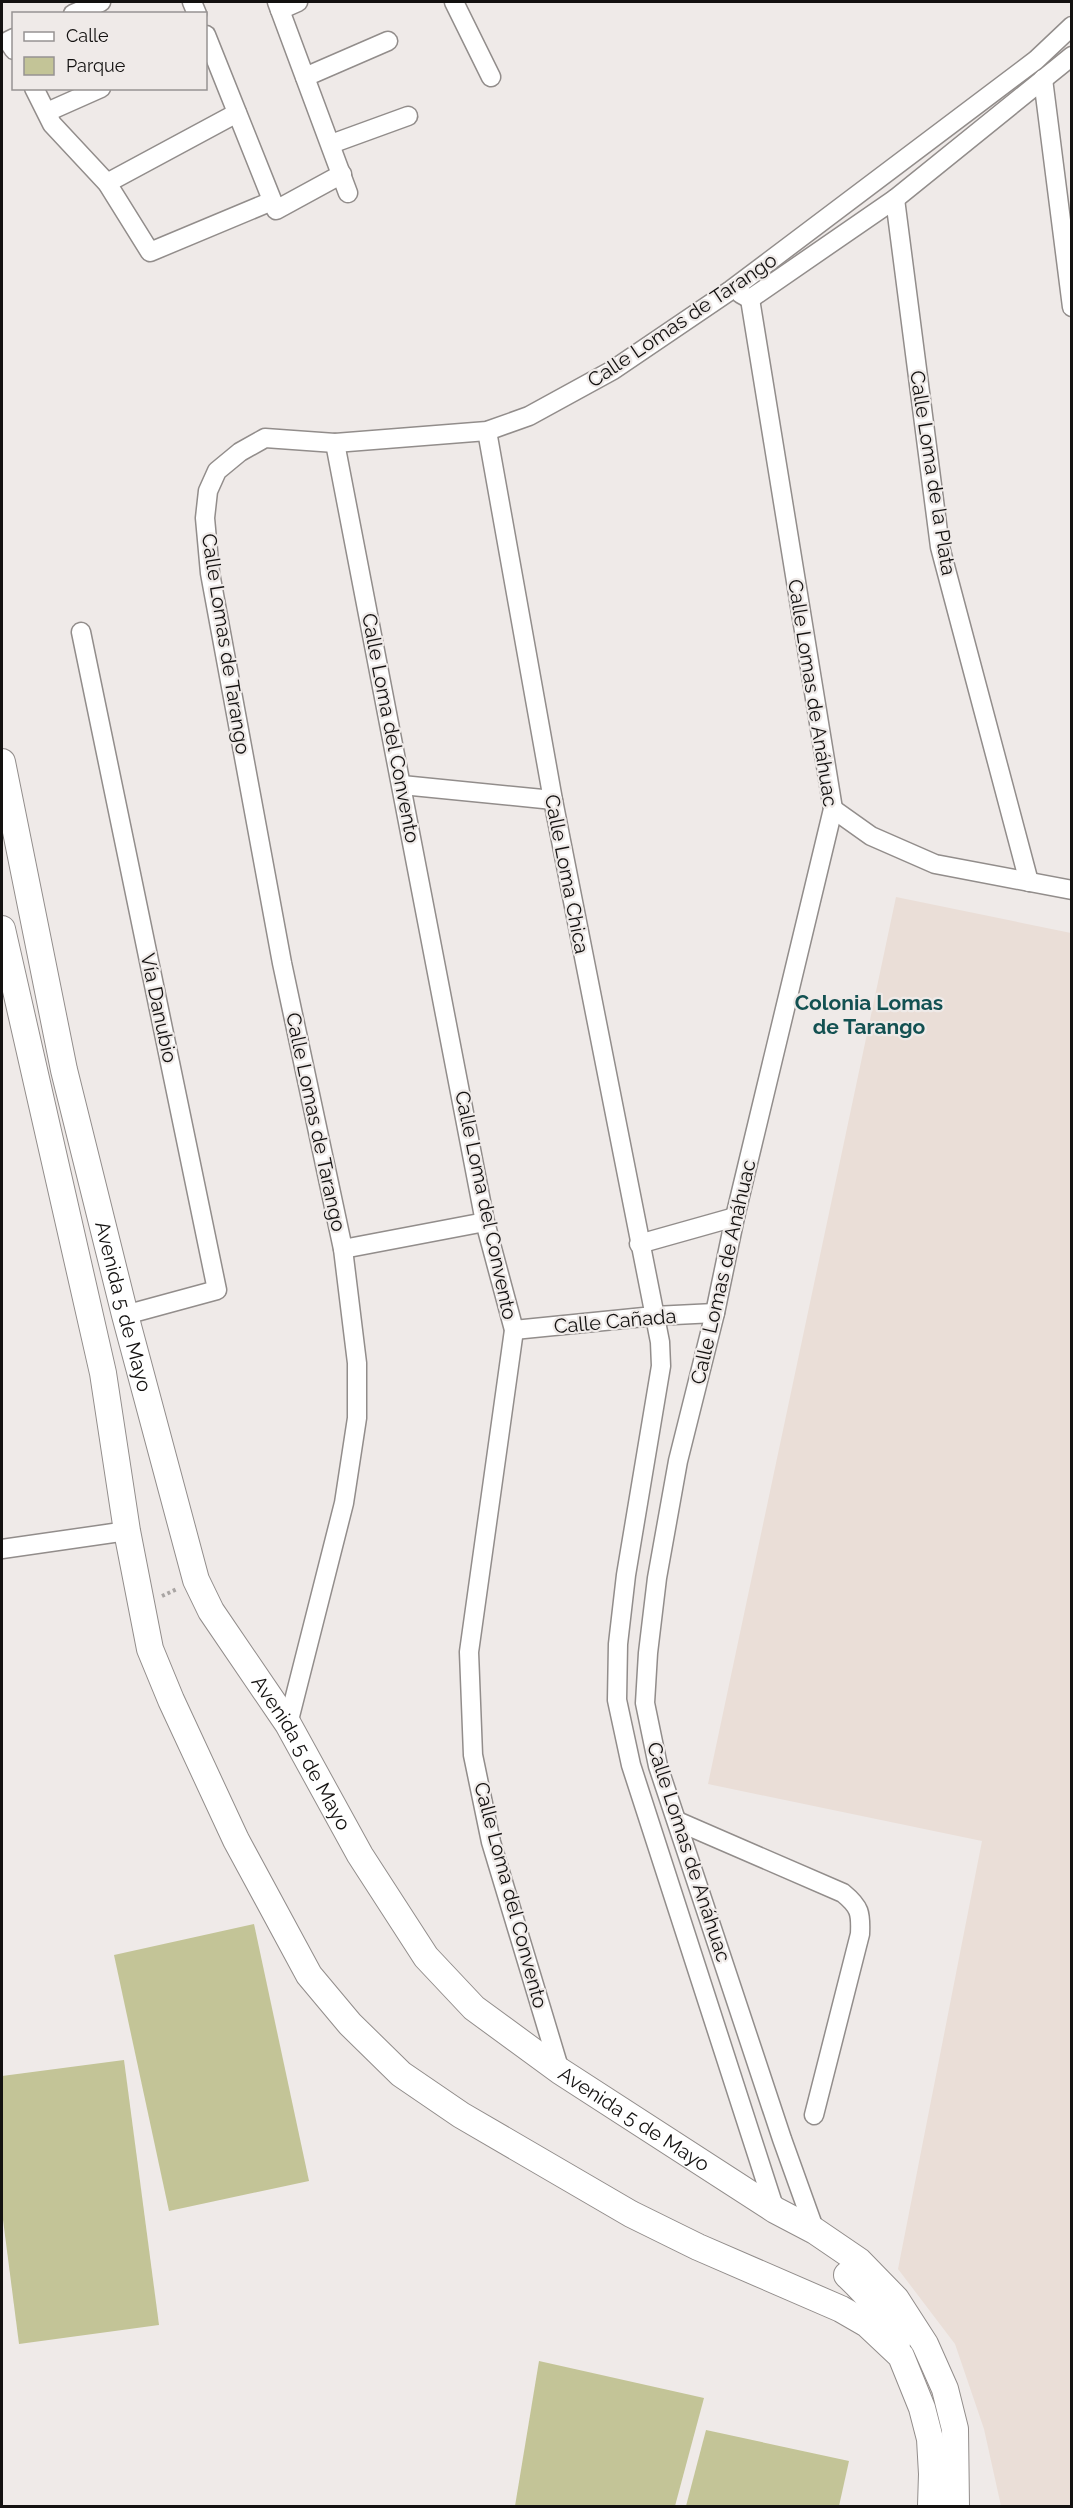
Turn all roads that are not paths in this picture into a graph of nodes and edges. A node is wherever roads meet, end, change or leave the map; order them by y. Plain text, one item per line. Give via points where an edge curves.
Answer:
1 (101, 2) edge
2 (298, 2) edge
3 (454, 2) edge
4 (278, 6) edge
5 (78, 12) edge
6 (1071, 26) edge
7 (207, 41) edge
8 (388, 41) dead end
9 (1071, 56) edge
10 (305, 77) junction
11 (491, 77) dead end
12 (1043, 79) junction
13 (35, 90) edge
14 (96, 90) edge
15 (47, 112) junction
16 (237, 113) junction
17 (408, 116) dead end
18 (331, 144) junction
19 (342, 174) junction
20 (107, 183) junction
21 (348, 194) dead end
22 (895, 199) junction
23 (274, 206) junction
24 (731, 290) junction
25 (750, 298) junction
26 (1071, 307) edge
27 (486, 431) junction
28 (335, 443) junction
29 (81, 632) dead end
30 (2, 762) edge
31 (402, 785) junction
32 (553, 801) junction
33 (833, 809) junction
34 (1029, 882) junction
35 (1071, 890) edge
36 (2, 929) edge
37 (735, 1217) junction
38 (485, 1222) junction
39 (639, 1244) junction
40 (343, 1249) junction
41 (715, 1313) junction
42 (125, 1315) junction
43 (654, 1316) junction
44 (514, 1330) junction
45 (127, 1531) junction
46 (2, 1549) edge
47 (288, 1724) junction
48 (677, 1821) junction
49 (560, 2071) junction
50 (814, 2115) dead end
51 (775, 2210) junction
52 (815, 2231) junction
53 (901, 2356) junction
54 (931, 2506) edge
55 (956, 2506) edge

1 - 5 street
2 - 4 street
3 - 11 street
4 - 10 street
6 - 24 street, Calle Lomas de Tarango via 1036,60
7 - 16 street
8 - 10 street
9 - 12 street
10 - 18 street
12 - 22 street
12 - 26 street
13 - 15 street
14 - 15 street
15 - 20 street via 52,124
16 - 20 street
16 - 23 street
17 - 18 street
18 - 19 street
19 - 21 street
19 - 23 street
20 - 23 street via 150,252
22 - 25 street
22 - 34 street, Calle Loma de la Plata via 940,547
24 - 25 street
24 - 27 street, Calle Lomas de Tarango via 613,370 529,416
25 - 33 street, Calle Lomas de Anáhuac
27 - 28 street, Calle Lomas de Tarango
27 - 32 street, Calle Loma Chica
28 - 31 street, Calle Loma del Convento
28 - 40 street, Calle Lomas de Tarango via 265,438 240,452 217,471 208,491 205,518 210,573 282,963
29 - 42 street, Vía Danubio via 218,1290
30 - 42 main road, Avenida 5 de Mayo via 64,1070
31 - 32 street
31 - 38 street, Calle Loma del Convento
32 - 39 street, Calle Loma Chica
33 - 34 street via 871,836 935,864
33 - 37 street, Calle Lomas de Anáhuac
34 - 35 street
36 - 45 main road, Avenida 5 de Mayo via 103,1373
37 - 39 street
37 - 41 street, Calle Lomas de Anáhuac
38 - 40 street
38 - 44 street, Calle Loma del Convento
39 - 43 street, Calle Loma Chica
40 - 47 street, Calle Lomas de Tarango via 357,1363 357,1418 344,1503
41 - 43 street, Calle Cañada
41 - 48 street, Calle Lomas de Anáhuac via 678,1461 648,1653 645,1703 658,1766
42 - 47 main road, Avenida 5 de Mayo via 196,1580 228,1640
43 - 44 street, Calle Cañada
43 - 51 street, Calle Lomas de Anáhuac via 661,1366 626,1575 618,1644 617,1700 632,1765
44 - 49 street, Calle Loma del Convento via 470,1652 473,1755 491,1842
45 - 46 street
45 - 53 main road, Avenida 5 de Mayo via 150,1649 171,1700 236,1840 309,1975 350,2024 402,2074 461,2115 631,2214 841,2309 867,2324
47 - 49 main road, Avenida 5 de Mayo via 360,1855 426,1957 474,2008
48 - 50 street via 843,1893 856,1904 861,1917 860,1935
48 - 52 street, Calle Lomas de Anáhuac
49 - 51 main road, Avenida 5 de Mayo
51 - 52 main road, Avenida 5 de Mayo
51 - 53 main road via 866,2293 885,2318
52 - 55 main road, Avenida 5 de Mayo via 859,2262 896,2299 925,2344 945,2388 955,2429
53 - 54 main road, Avenida 5 de Mayo via 930,2439

